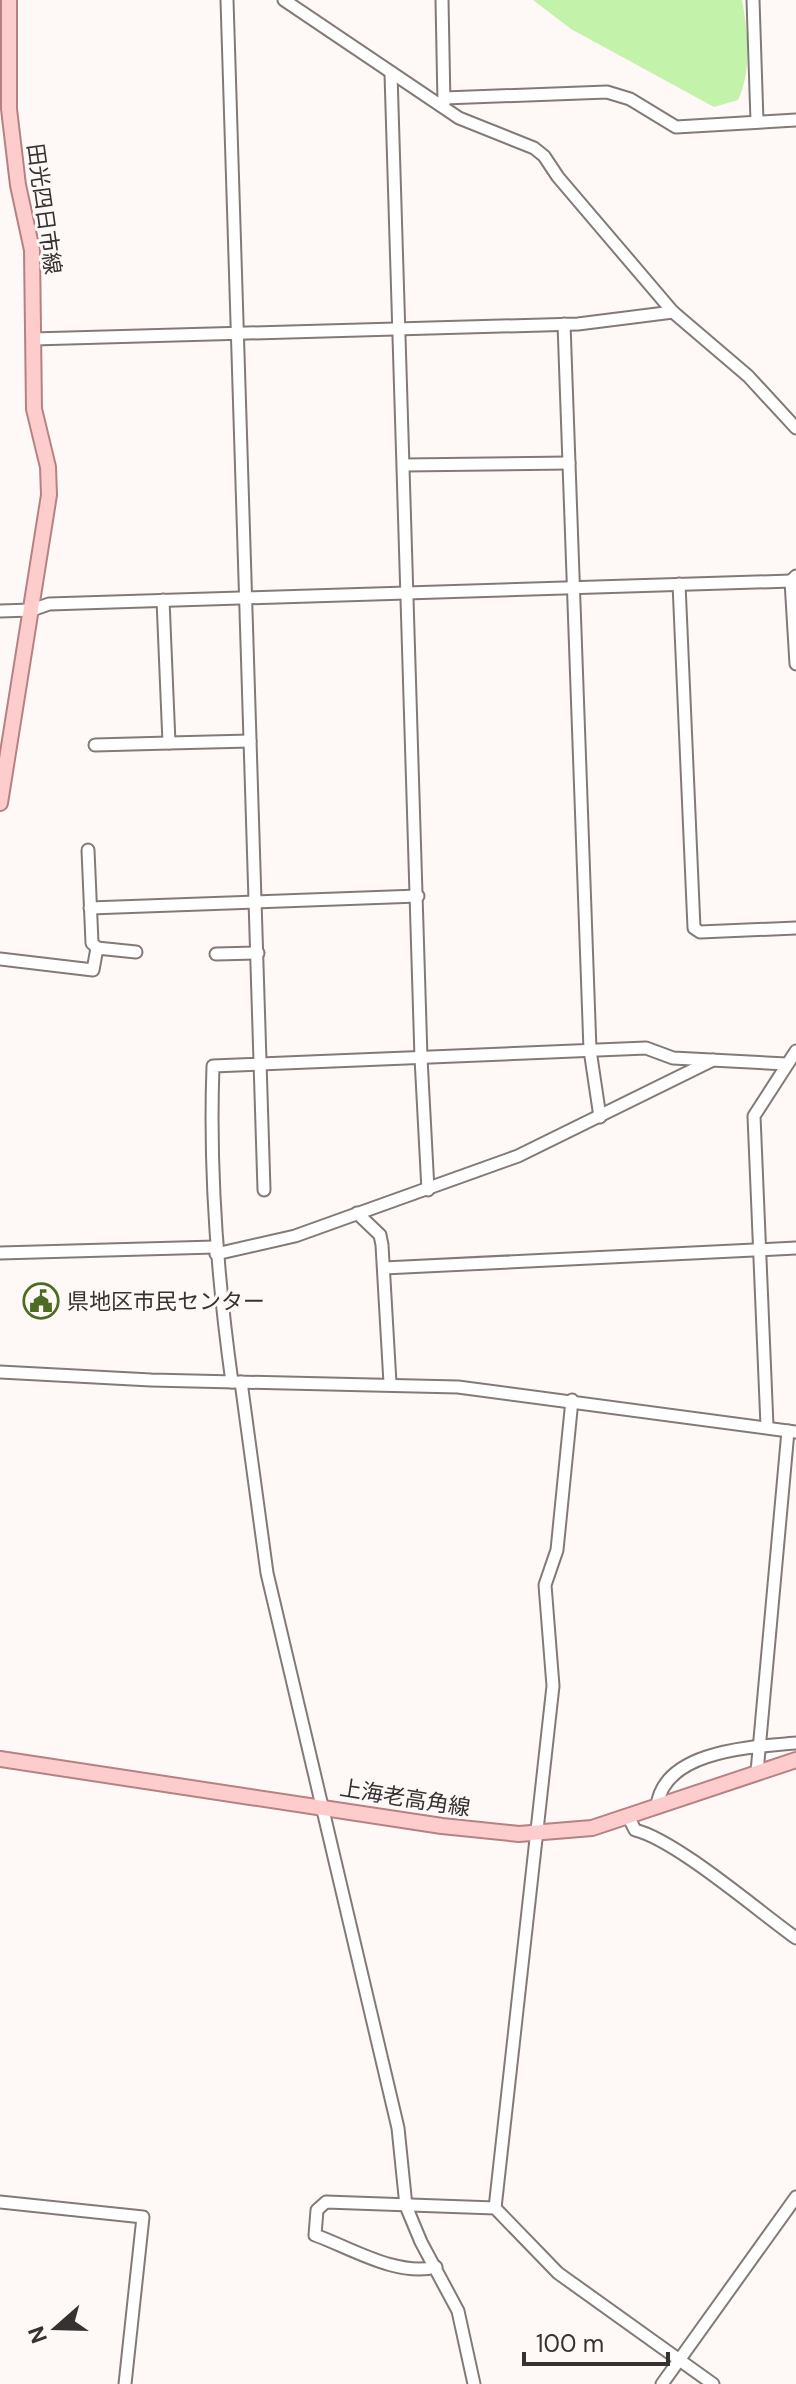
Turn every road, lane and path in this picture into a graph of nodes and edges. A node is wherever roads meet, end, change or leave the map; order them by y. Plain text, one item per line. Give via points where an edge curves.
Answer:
1 (9, 0) edge
2 (227, 0) edge
3 (284, 0) edge
4 (442, 0) edge
5 (753, 0) edge
6 (391, 74) junction
7 (444, 102) junction
8 (796, 120) edge
9 (757, 121) junction
10 (673, 312) junction
11 (564, 324) junction
12 (400, 328) junction
13 (238, 333) junction
14 (33, 339) junction
15 (796, 428) edge
16 (569, 463) junction
17 (404, 465) junction
18 (794, 578) edge
19 (679, 584) junction
20 (574, 588) junction
21 (409, 592) junction
22 (247, 598) junction
23 (163, 600) junction
24 (32, 610) junction
25 (0, 611) edge
26 (796, 664) edge
27 (250, 741) junction
28 (169, 743) junction
29 (95, 745) dead end
30 (0, 803) edge
31 (88, 850) dead end
32 (418, 896) junction
33 (256, 901) junction
34 (90, 908) junction
35 (796, 928) edge
36 (97, 948) junction
37 (136, 952) dead end
38 (258, 953) junction
39 (216, 954) dead end
40 (0, 959) edge
41 (590, 1050) junction
42 (796, 1051) edge
43 (421, 1058) junction
44 (713, 1060) junction
45 (261, 1063) junction
46 (786, 1064) junction
47 (600, 1117) junction
48 (264, 1190) dead end
49 (428, 1190) junction
50 (357, 1213) junction
51 (796, 1248) edge
52 (215, 1250) junction
53 (759, 1250) junction
54 (0, 1253) edge
55 (384, 1268) junction
56 (0, 1372) edge
57 (237, 1382) junction
58 (390, 1383) junction
59 (572, 1400) junction
60 (767, 1426) junction
61 (792, 1432) edge
62 (796, 1743) edge
63 (759, 1747) junction
64 (0, 1759) edge
65 (796, 1760) edge
66 (757, 1772) junction
67 (657, 1806) junction
68 (322, 1808) junction
69 (628, 1816) junction
70 (536, 1834) junction
71 (796, 1938) edge
72 (796, 2197) edge
73 (0, 2202) edge
74 (406, 2206) junction
75 (495, 2208) junction
76 (436, 2267) junction
77 (679, 2360) junction
78 (125, 2384) edge
79 (474, 2384) edge
80 (662, 2384) edge
81 (713, 2384) edge

1 - 14 main road, 田光四日市線 via 9,109 32,250
2 - 13 street
3 - 6 street
4 - 7 street
5 - 9 street
6 - 7 street
6 - 12 street
7 - 9 street via 607,92 630,99 676,127
7 - 10 street via 475,126 544,156
8 - 9 street
10 - 11 street
10 - 15 street via 748,376
11 - 12 street
11 - 16 street
12 - 13 street
12 - 17 street
13 - 14 street
13 - 22 street
14 - 24 main road, 田光四日市線 via 34,409 49,495
16 - 17 street
16 - 20 street
17 - 21 street
18 - 19 street
18 - 26 street
19 - 20 street
19 - 35 street via 694,928
20 - 21 street
20 - 41 street
21 - 22 street
21 - 32 street
22 - 23 street
22 - 27 street
23 - 24 street via 49,604
23 - 28 street
24 - 25 street
24 - 30 main road, 田光四日市線
27 - 28 street
27 - 33 street
28 - 29 street
31 - 34 street
32 - 33 street
32 - 43 street
33 - 34 street
33 - 38 street
34 - 36 street via 92,943
36 - 37 street
36 - 40 street via 93,970
38 - 39 street
38 - 45 street
41 - 43 street
41 - 44 street via 646,1048 673,1058
41 - 47 street
42 - 46 street
43 - 45 street
43 - 49 street
44 - 46 street
44 - 47 street
45 - 48 street
45 - 52 street via 213,1066 209,1148
46 - 53 street via 754,1116
47 - 49 street
49 - 50 street
50 - 52 street via 295,1236
50 - 55 street via 380,1235
51 - 53 street
52 - 54 street
52 - 57 street
53 - 55 street
53 - 60 street
55 - 58 street
56 - 57 street
57 - 58 street
57 - 68 street via 267,1573
58 - 59 street
59 - 60 street
59 - 70 street via 557,1550 545,1585 553,1686
60 - 61 street
61 - 63 street
62 - 63 street
63 - 66 street
63 - 67 street via 718,1755 668,1777
64 - 68 main road, 上海老高角線
65 - 66 main road, 上海老高角線
66 - 67 main road, 上海老高角線
67 - 69 main road, 上海老高角線
68 - 70 main road, 上海老高角線 via 485,1832
68 - 74 street via 398,2128
69 - 70 main road, 上海老高角線 via 592,1828
69 - 71 street via 635,1830 650,1833 695,1863
70 - 75 street
72 - 77 street
73 - 78 street via 143,2217
74 - 75 street
74 - 76 street
74 - 76 street via 326,2202 317,2210 315,2235 382,2262
75 - 77 street via 558,2273
76 - 79 street via 458,2311
77 - 80 street
77 - 81 street

